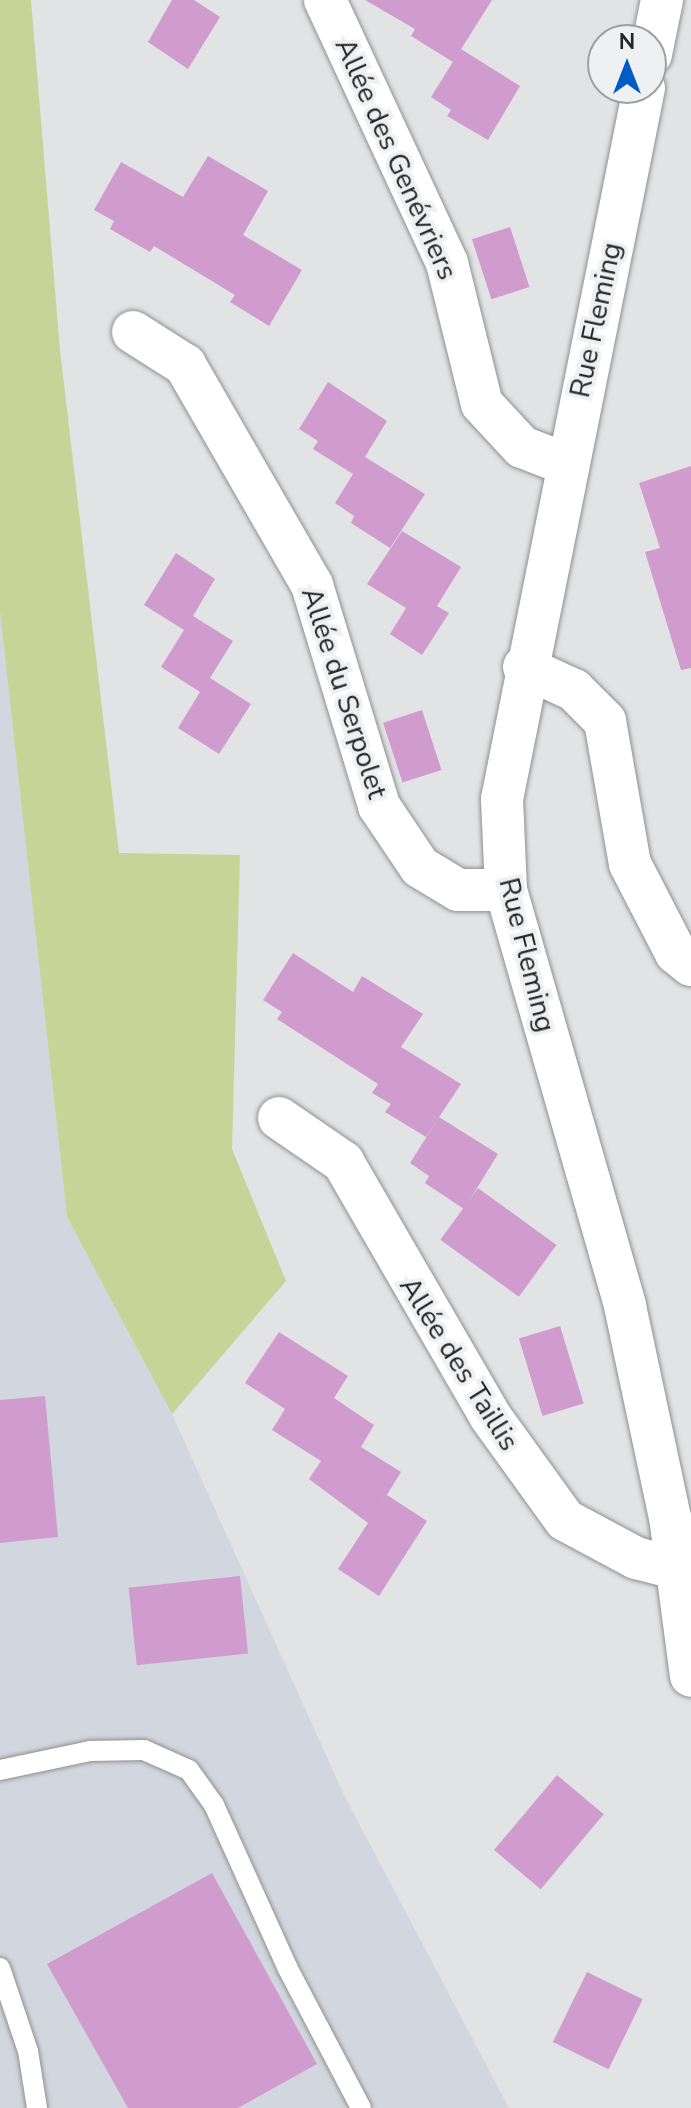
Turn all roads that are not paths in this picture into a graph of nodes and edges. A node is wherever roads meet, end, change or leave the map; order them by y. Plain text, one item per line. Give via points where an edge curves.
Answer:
1 (325, 0) edge
2 (662, 0) edge
3 (657, 24) edge
4 (641, 104) edge
5 (133, 332) dead end
6 (566, 464) junction
7 (524, 667) junction
8 (506, 890) junction
9 (691, 965) edge
10 (279, 1118) dead end
11 (684, 1571) edge
12 (691, 1676) edge
13 (0, 1770) edge
14 (0, 1968) edge
15 (37, 2108) edge
16 (361, 2108) edge

1 - 6 street, Allée des Genévriers via 447,263 482,404 522,447
2 - 3 street
4 - 6 street, Rue Fleming
5 - 8 street, Allée du Serpolet via 185,365 312,585 379,806 420,867 458,890
6 - 7 street, Rue Fleming
7 - 8 street, Rue Fleming via 502,799
7 - 9 street via 574,690 605,721 630,864 676,953
8 - 11 street, Rue Fleming via 625,1306
10 - 11 street, Allée des Taillis via 343,1162 481,1403 565,1520 636,1558
11 - 12 street, Rue Fleming
13 - 16 lane via 90,1751 144,1750 189,1770 214,1805 287,1967
14 - 15 lane via 28,2051

